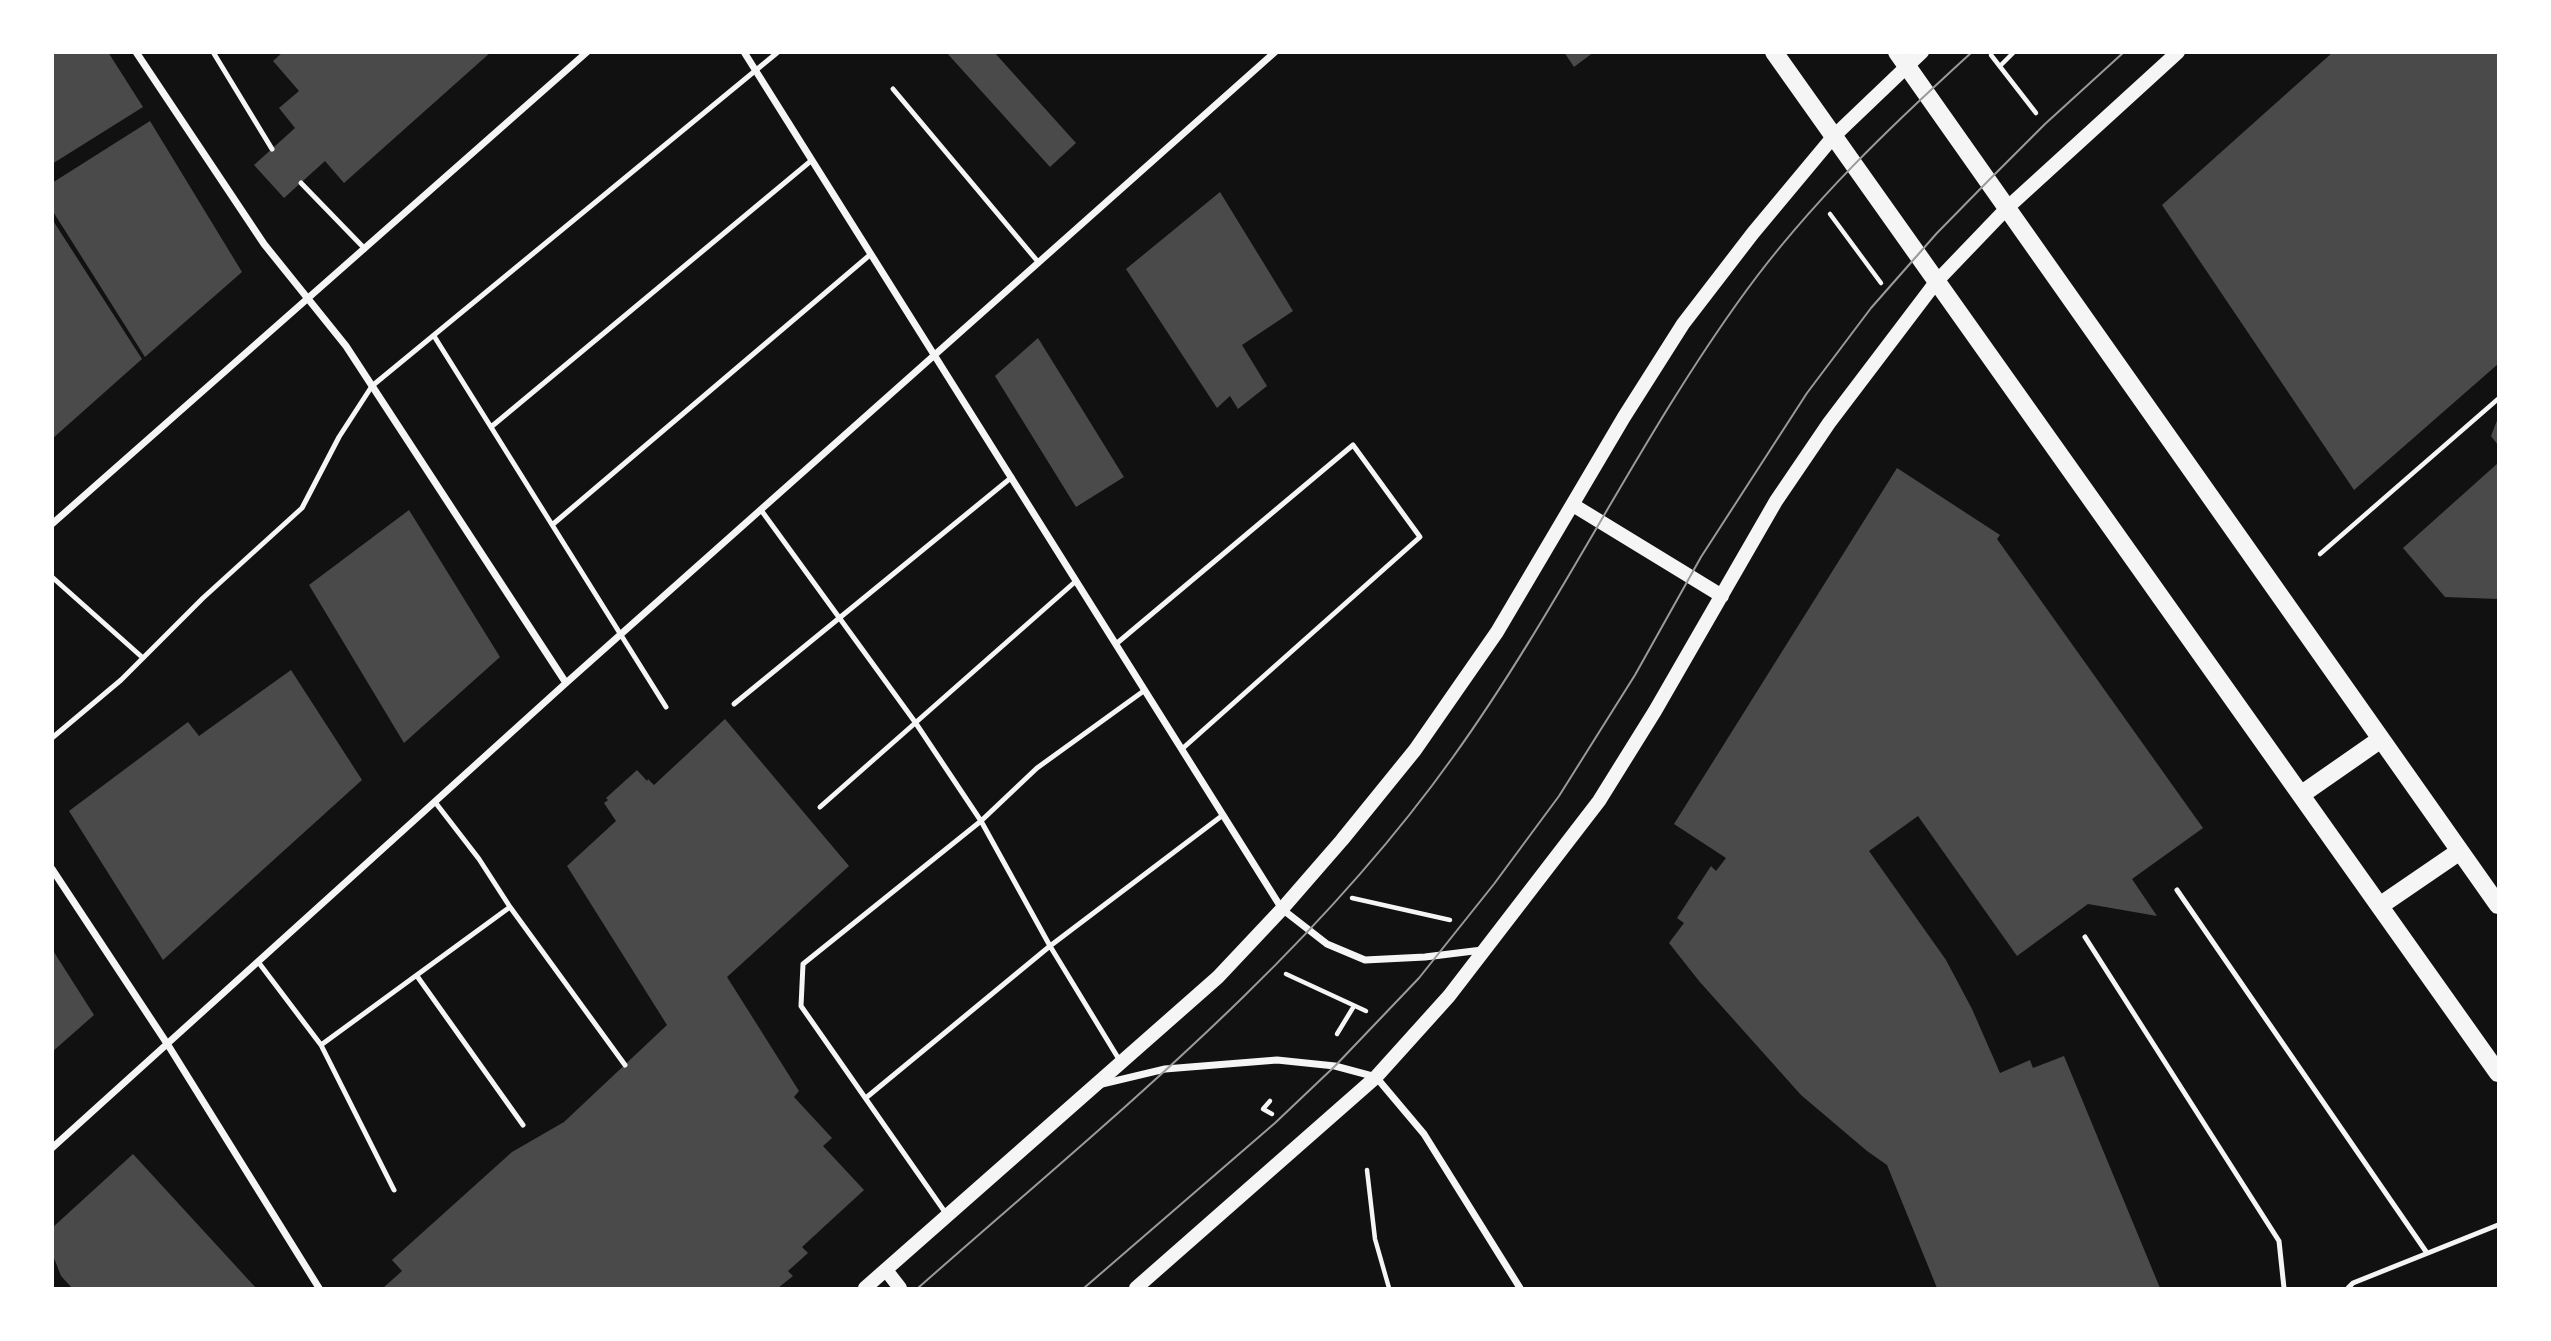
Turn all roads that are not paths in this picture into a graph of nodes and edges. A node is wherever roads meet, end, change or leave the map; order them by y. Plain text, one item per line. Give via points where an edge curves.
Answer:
1 (136, 52) edge
2 (213, 52) edge
3 (586, 52) edge
4 (744, 52) edge
5 (778, 52) edge
6 (1275, 52) edge
7 (1774, 52) edge
8 (1922, 52) edge
9 (2178, 52) edge
10 (1902, 59) edge
11 (755, 70) junction
12 (893, 89) dead end
13 (1833, 137) junction
14 (272, 149) dead end
15 (812, 160) junction
16 (301, 183) dead end
17 (2007, 208) junction
18 (365, 248) junction
19 (871, 254) junction
20 (1039, 263) junction
21 (1936, 282) junction
22 (308, 299) junction
23 (434, 336) junction
24 (935, 355) junction
25 (372, 386) junction
26 (491, 428) junction
27 (1012, 477) junction
28 (1573, 505) junction
29 (761, 510) junction
30 (52, 524) edge
31 (552, 525) junction
32 (52, 577) edge
33 (1076, 581) junction
34 (1722, 596) junction
35 (838, 617) junction
36 (621, 635) junction
37 (1116, 644) junction
38 (143, 659) junction
39 (566, 683) junction
40 (1145, 690) junction
41 (734, 704) dead end
42 (666, 706) dead end
43 (915, 722) junction
44 (52, 738) edge
45 (2382, 739) junction
46 (1182, 749) junction
47 (2302, 794) junction
48 (436, 802) junction
49 (820, 807) dead end
50 (1223, 816) junction
51 (981, 821) junction
52 (2460, 851) junction
53 (52, 869) edge
54 (2177, 890) dead end
55 (2381, 905) junction
56 (2498, 905) edge
57 (510, 907) junction
58 (1282, 909) junction
59 (2085, 937) dead end
60 (1050, 946) junction
61 (1487, 950) junction
62 (259, 963) junction
63 (417, 976) junction
64 (168, 1045) junction
65 (321, 1045) junction
66 (1122, 1063) junction
67 (625, 1065) dead end
68 (2498, 1073) edge
69 (1376, 1077) junction
70 (1097, 1085) junction
71 (867, 1097) junction
72 (523, 1125) dead end
73 (52, 1148) edge
74 (394, 1190) dead end
75 (948, 1216) junction
76 (2498, 1225) edge
77 (2427, 1254) junction
78 (886, 1270) junction
79 (319, 1289) edge
80 (865, 1289) edge
81 (900, 1289) edge
82 (1136, 1289) edge
83 (1520, 1289) edge
84 (2284, 1289) edge
85 (2348, 1289) edge

1 - 22 street via 264,244
2 - 14 lane
3 - 18 street
4 - 11 street
5 - 11 lane
6 - 20 street
7 - 13 main road
8 - 10 main road
9 - 17 main road
10 - 13 main road
10 - 17 main road
11 - 15 street
11 - 23 lane
12 - 20 lane
13 - 21 main road
13 - 28 main road via 1683,324
15 - 19 street
15 - 26 lane
16 - 18 lane
17 - 21 main road
17 - 45 main road
18 - 22 street
19 - 24 street
19 - 31 lane
20 - 24 street
21 - 34 main road via 1829,423 1776,501
21 - 47 main road
22 - 25 street
22 - 30 street
23 - 25 lane
23 - 26 lane
24 - 27 street
24 - 29 street
25 - 38 lane via 302,508
25 - 39 street
26 - 31 lane
27 - 33 street
27 - 35 lane
28 - 34 main road
28 - 58 main road via 1497,632 1415,750
29 - 35 lane
29 - 36 street
31 - 36 lane
32 - 38 lane
33 - 37 street
33 - 43 lane
34 - 61 main road via 1600,801
35 - 41 lane
35 - 43 lane
36 - 39 street
36 - 42 lane
37 - 40 street
37 - 46 lane via 1353,445 1420,537
38 - 44 lane
39 - 48 street
40 - 46 street
40 - 51 lane via 1037,768
43 - 49 lane
43 - 51 lane
45 - 47 main road
45 - 52 main road
46 - 50 street
47 - 55 main road
48 - 57 lane
48 - 62 street
50 - 58 street
50 - 60 lane
51 - 60 lane
51 - 71 lane via 803,964 801,1006
52 - 55 main road
52 - 56 main road
53 - 64 street
54 - 77 lane
55 - 68 main road
57 - 63 lane
57 - 67 lane
58 - 61 street via 1327,944 1365,960
58 - 66 main road via 1218,976
59 - 84 lane via 2279,1241
60 - 66 lane
60 - 71 lane
61 - 69 main road
62 - 64 street
62 - 65 lane
63 - 65 lane
63 - 72 lane
64 - 73 street
64 - 79 street
65 - 74 lane
66 - 70 main road
69 - 70 street via 1335,1066 1278,1060 1166,1069
69 - 82 main road
69 - 83 street via 1424,1134
70 - 75 main road
71 - 75 lane
75 - 78 main road
76 - 77 lane
77 - 85 lane
78 - 80 main road
78 - 81 main road

